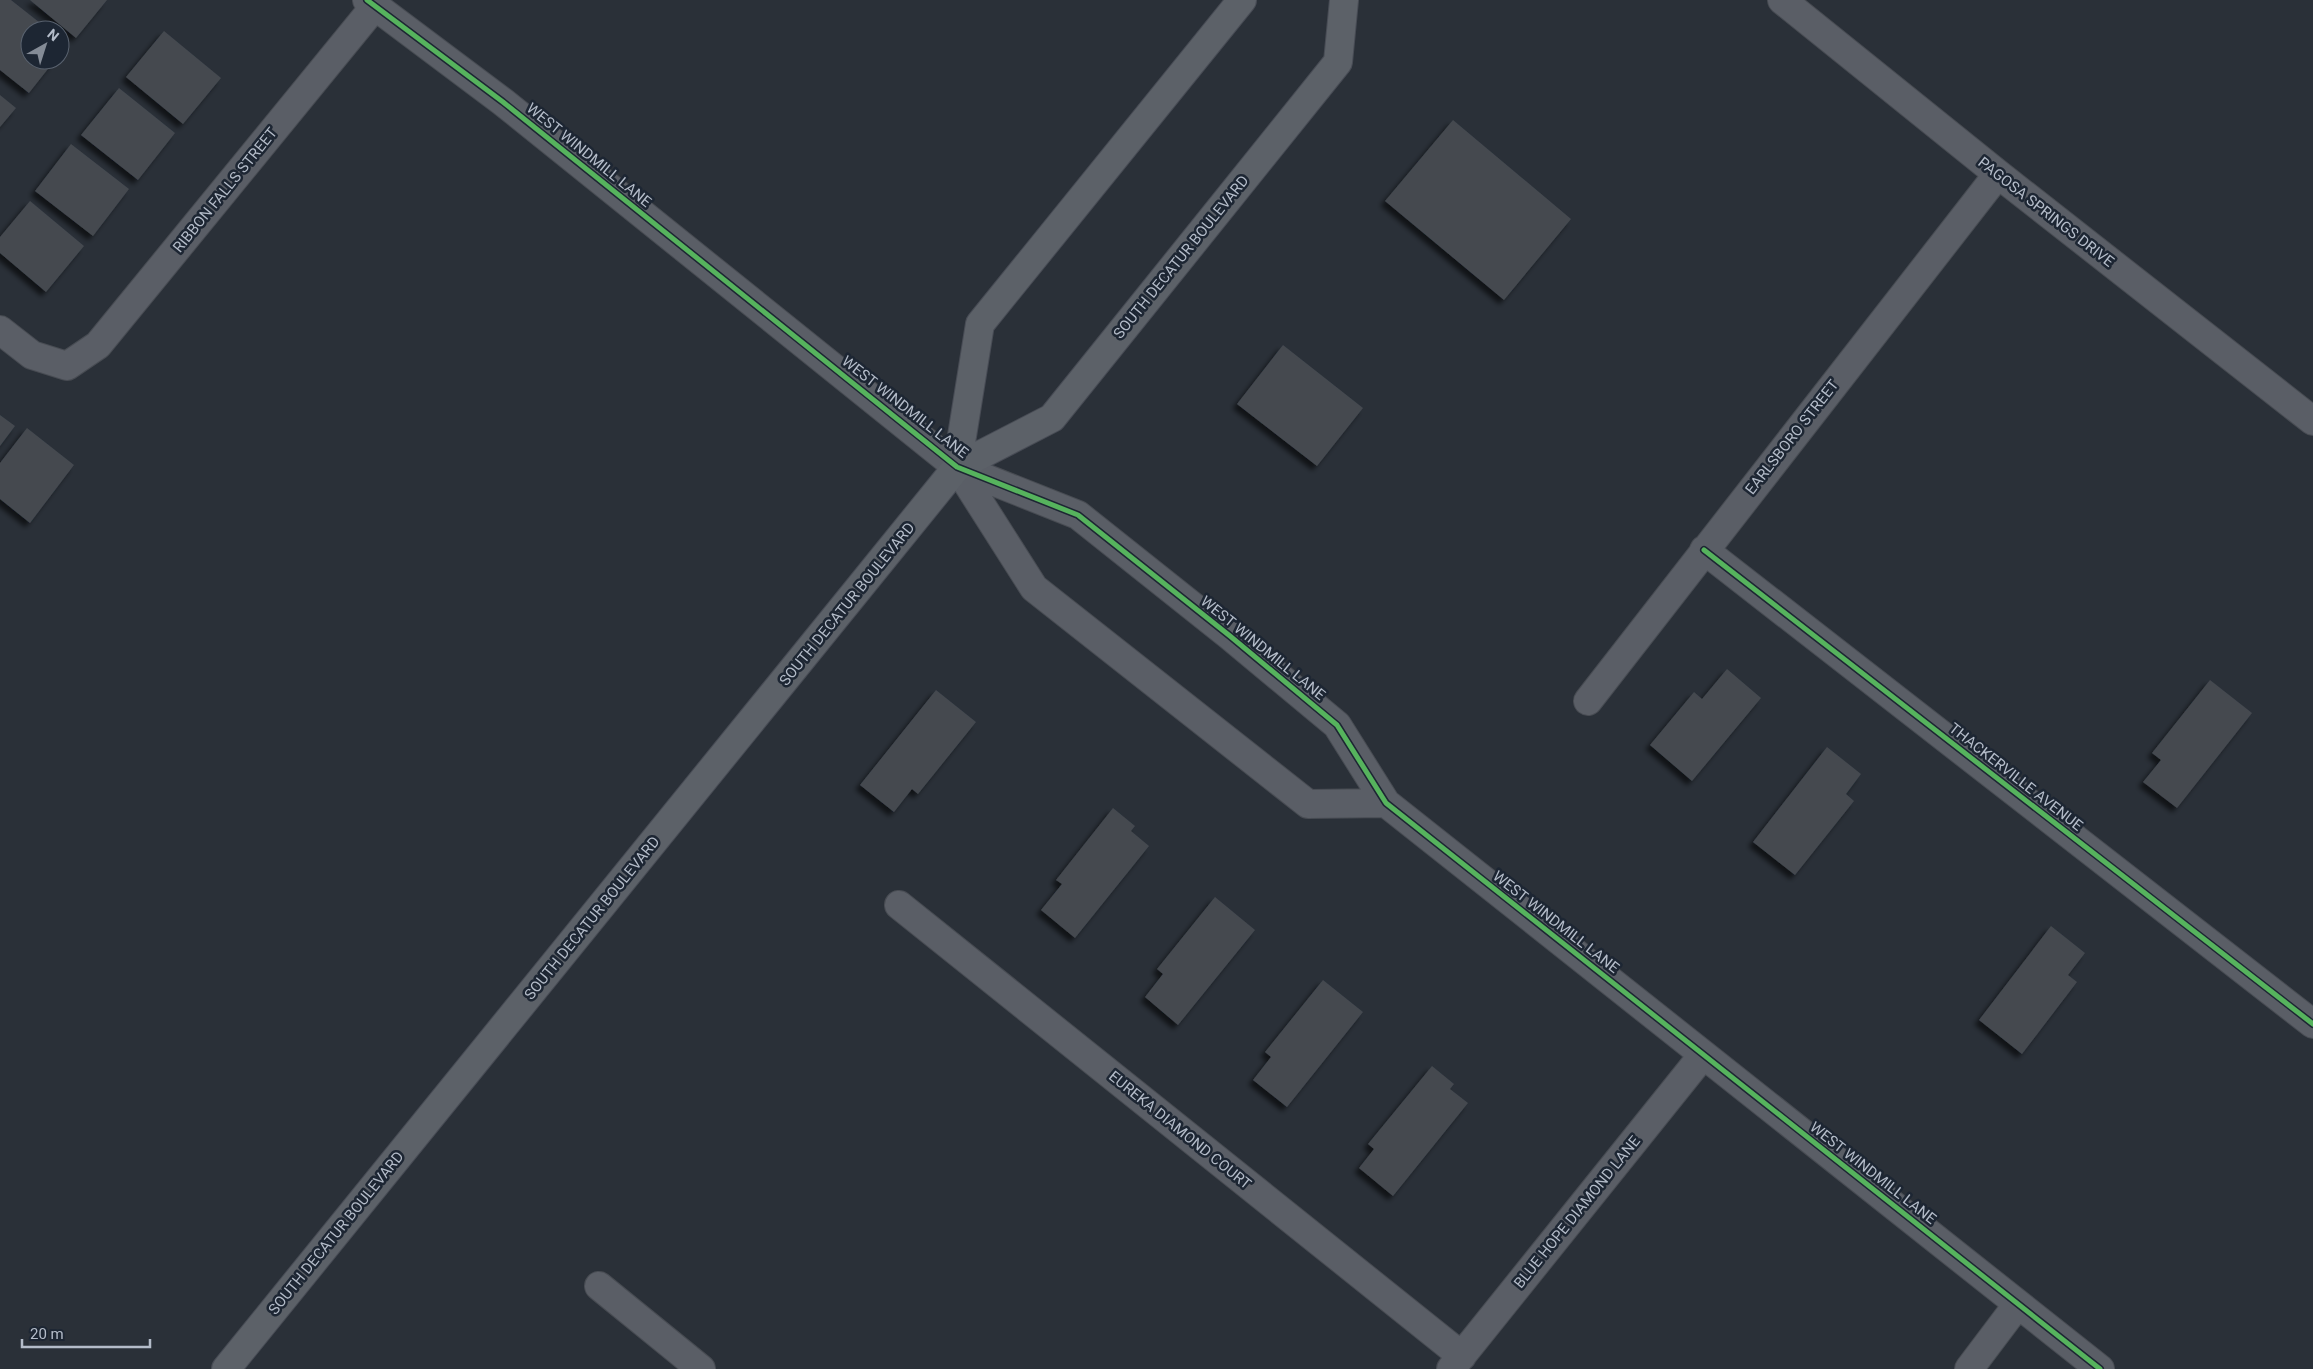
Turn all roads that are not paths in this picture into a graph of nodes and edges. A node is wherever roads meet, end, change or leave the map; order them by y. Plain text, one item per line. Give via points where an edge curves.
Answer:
1 (1242, 0) edge
2 (1344, 0) edge
3 (371, 3) edge
4 (1798, 5) edge
5 (1998, 174) junction
6 (0, 330) edge
7 (2313, 421) edge
8 (957, 467) junction
9 (1704, 550) junction
10 (1588, 701) dead end
11 (1386, 803) junction
12 (899, 905) dead end
13 (2313, 1024) edge
14 (1703, 1054) junction
15 (599, 1286) dead end
16 (2018, 1304) junction
17 (1457, 1363) edge
18 (226, 1369) edge
19 (701, 1369) edge
20 (1969, 1369) edge
21 (2100, 1369) edge

1 - 8 main road, SOUTH DECATUR BOULEVARD via 980,324
2 - 8 main road, SOUTH DECATUR BOULEVARD via 1338,62 1052,418
3 - 6 street, RIBBON FALLS STREET via 98,345 67,366 32,355
3 - 8 street, WEST WINDMILL LANE via 503,102
4 - 5 street, PAGOSA SPRINGS DRIVE
5 - 7 street, PAGOSA SPRINGS DRIVE
5 - 9 street, EARLSBORO STREET
8 - 11 street, WEST WINDMILL LANE via 1078,515 1337,725
8 - 11 street, WEST WINDMILL LANE via 1034,588 1308,804
8 - 18 main road, SOUTH DECATUR BOULEVARD
9 - 10 street, EARLSBORO STREET
9 - 13 street, THACKERVILLE AVENUE
11 - 14 street, WEST WINDMILL LANE
12 - 17 street, EUREKA DIAMOND COURT
14 - 16 street, WEST WINDMILL LANE
14 - 17 street, BLUE HOPE DIAMOND LANE
15 - 19 street
16 - 20 street
16 - 21 street, WEST WINDMILL LANE

